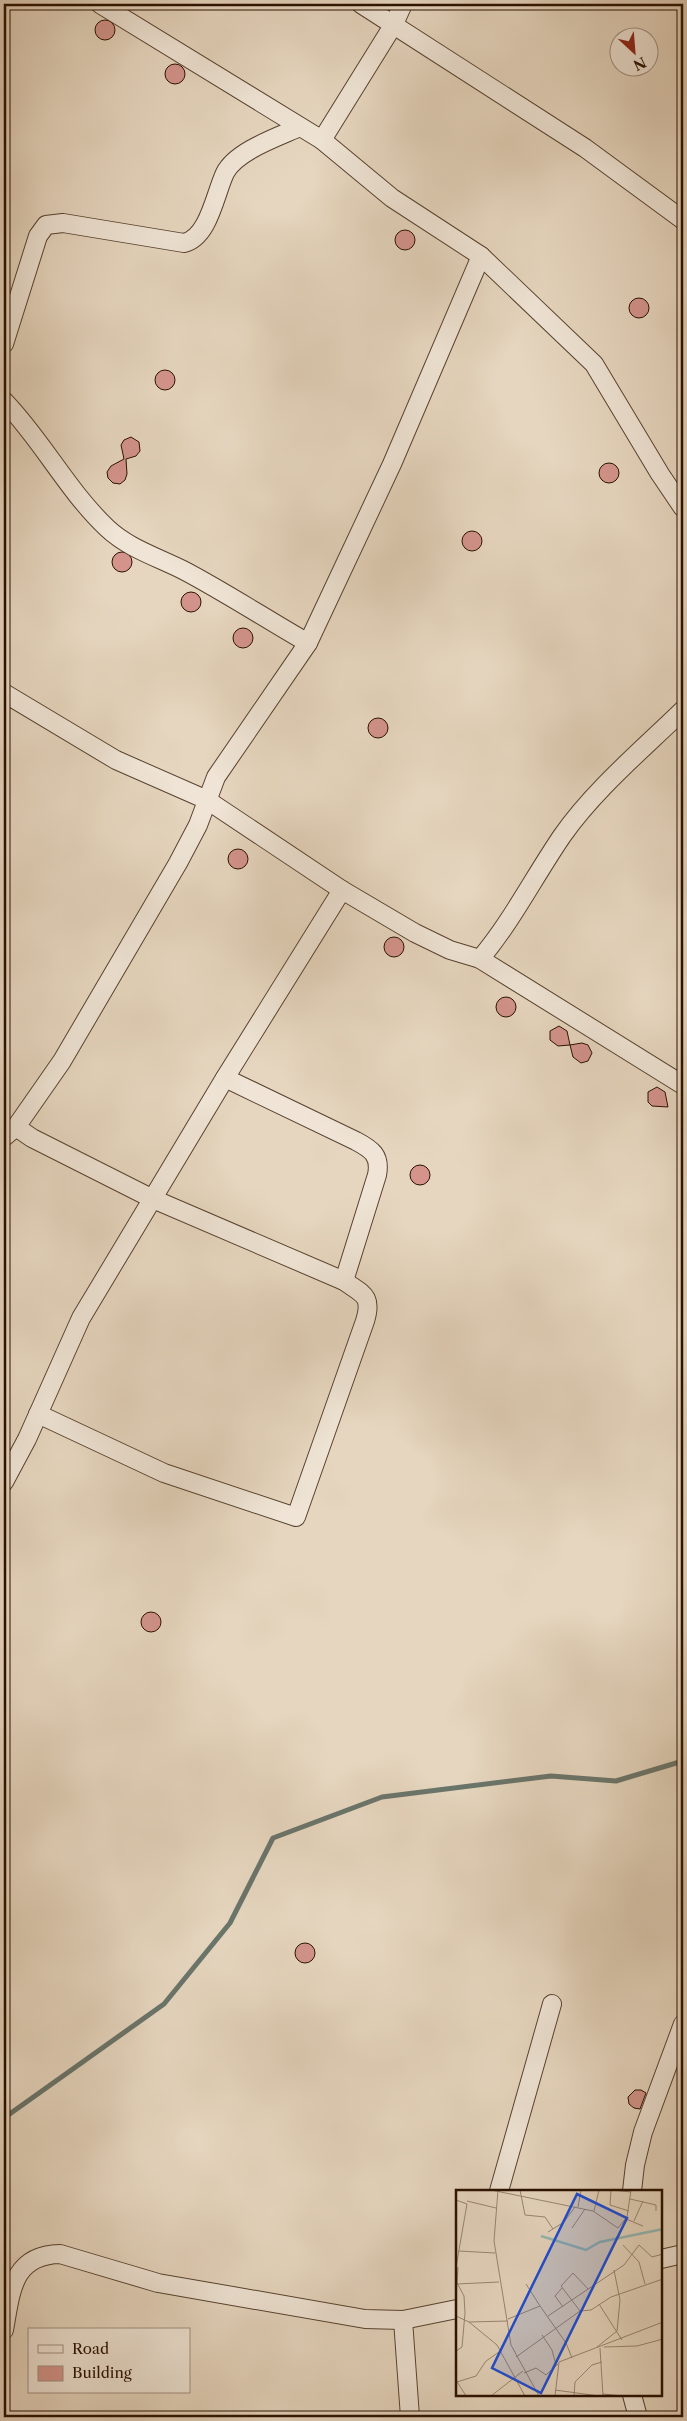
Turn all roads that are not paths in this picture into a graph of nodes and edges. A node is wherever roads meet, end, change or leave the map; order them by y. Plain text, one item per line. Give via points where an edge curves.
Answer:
1 (100, 4) edge
2 (361, 4) edge
3 (403, 4) edge
4 (394, 24) junction
5 (300, 126) junction
6 (322, 140) junction
7 (683, 220) edge
8 (481, 256) junction
9 (4, 344) edge
10 (4, 401) edge
11 (683, 508) edge
12 (308, 643) junction
13 (4, 693) edge
14 (683, 710) edge
15 (207, 800) junction
16 (342, 890) junction
17 (480, 959) junction
18 (226, 1078) junction
19 (683, 1085) edge
20 (10, 1132) edge
21 (153, 1198) junction
22 (344, 1282) junction
23 (38, 1414) junction
24 (4, 1482) edge
25 (552, 2004) dead end
26 (683, 2024) edge
27 (499, 2190) edge
28 (632, 2190) edge
29 (683, 2254) edge
30 (662, 2259) edge
31 (456, 2309) edge
32 (404, 2320) junction
33 (4, 2330) edge
34 (632, 2396) edge
35 (410, 2417) edge
36 (638, 2417) edge

1 - 5 street
2 - 4 street
3 - 4 street
4 - 6 street
4 - 7 street via 584,148
5 - 6 street
5 - 9 street via 258,146 230,165 202,230 192,241 184,243 63,223 46,226 38,236
6 - 8 street via 392,198
8 - 11 street via 594,364
8 - 12 street via 392,464
10 - 12 street via 29,429 78,496 118,538 184,571
12 - 15 street via 216,777
13 - 15 street via 116,760
14 - 17 street via 602,790 563,835 501,933
15 - 16 street
15 - 20 street via 178,863 62,1061
16 - 17 street via 450,950
16 - 18 street
17 - 19 street
18 - 21 street
18 - 22 street via 356,1141 375,1154 379,1165 377,1174
20 - 21 street via 32,1138
21 - 22 street
21 - 23 street via 81,1318
22 - 23 street via 363,1293 369,1308 296,1517 164,1473
23 - 24 street
25 - 27 street
26 - 28 street via 643,2132
29 - 30 street
31 - 32 street
32 - 33 street via 365,2319 158,2283 60,2254 44,2254 23,2268 14,2282
32 - 35 street
34 - 36 street

